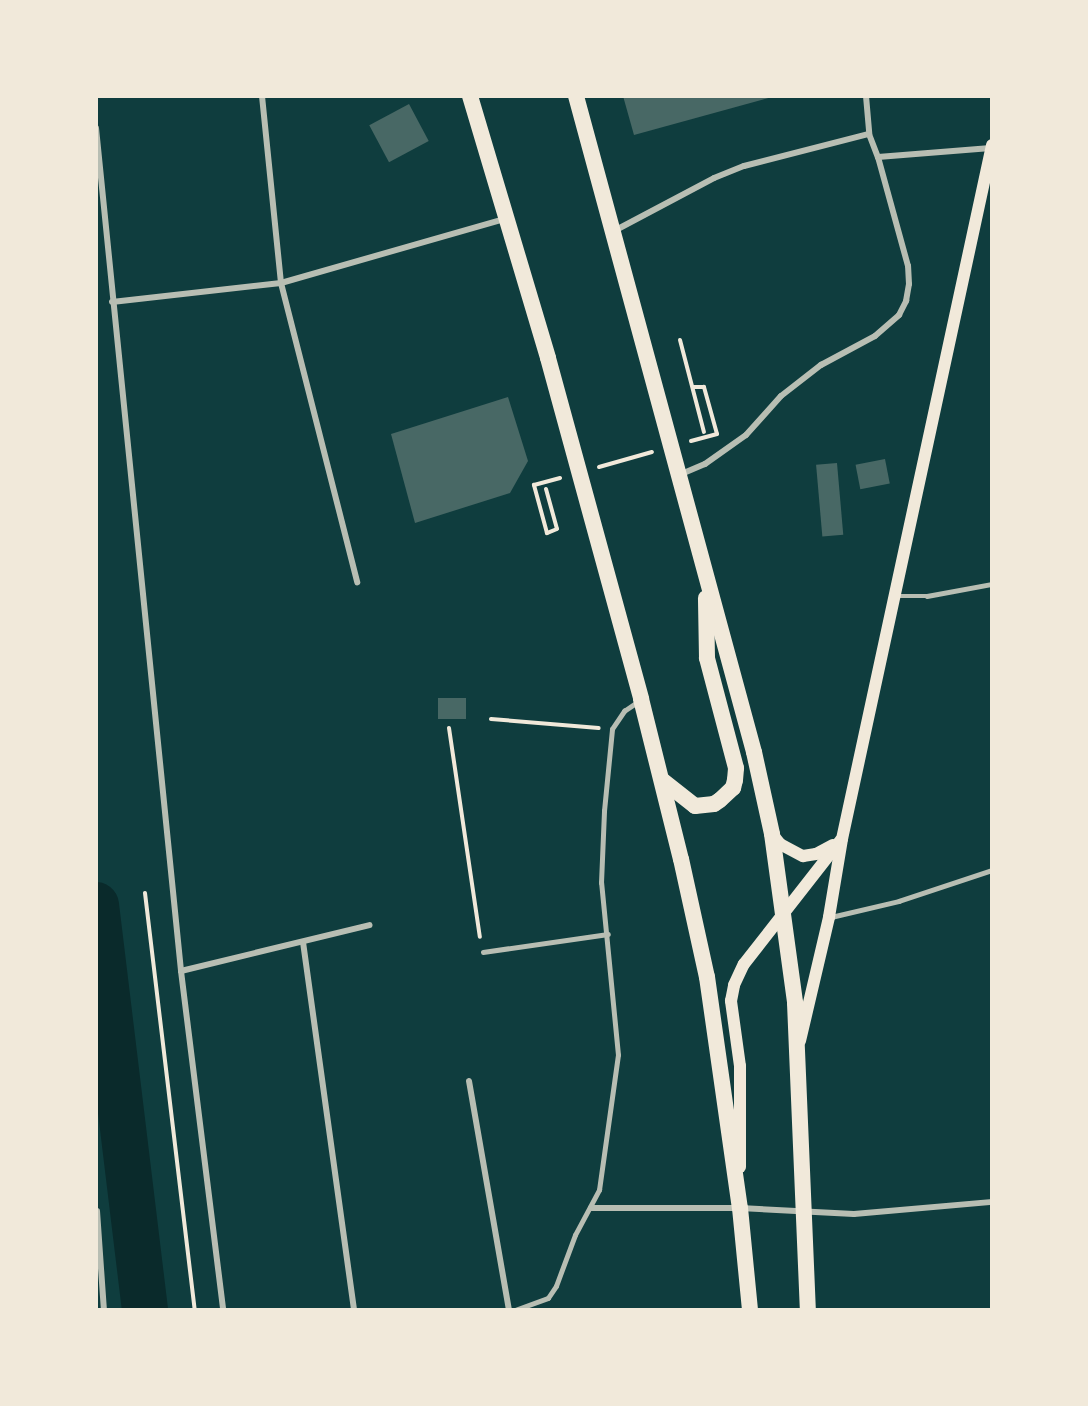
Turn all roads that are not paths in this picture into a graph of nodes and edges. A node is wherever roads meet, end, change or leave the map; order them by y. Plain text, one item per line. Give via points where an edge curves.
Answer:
1 (262, 96) edge
2 (470, 96) edge
3 (576, 96) edge
4 (866, 96) edge
5 (96, 128) edge
6 (869, 134) junction
7 (992, 146) edge
8 (878, 157) junction
9 (504, 219) junction
10 (613, 231) junction
11 (281, 283) junction
12 (112, 303) junction
13 (679, 475) junction
14 (705, 570) junction
15 (357, 582) dead end
16 (992, 584) edge
17 (895, 596) junction
18 (641, 699) junction
19 (661, 780) junction
20 (772, 834) junction
21 (842, 839) junction
22 (992, 870) edge
23 (783, 914) junction
24 (829, 917) junction
25 (369, 925) dead end
26 (608, 934) junction
27 (303, 942) junction
28 (483, 952) road end
29 (181, 971) junction
30 (798, 1050) junction
31 (469, 1081) dead end
32 (992, 1202) edge
33 (591, 1208) junction
34 (740, 1208) junction
35 (97, 1210) edge
36 (803, 1212) junction
37 (104, 1310) edge
38 (223, 1310) edge
39 (354, 1310) edge
40 (509, 1310) edge
41 (515, 1310) edge
42 (750, 1310) edge
43 (811, 1310) edge

1 - 11 street
2 - 9 highway
3 - 10 highway
4 - 6 street
5 - 12 street
6 - 8 street
6 - 10 street via 744,166
7 - 8 street
7 - 17 main road
8 - 13 street via 908,266 907,292 899,315 875,336 821,365 781,396 746,435 705,464
9 - 11 street
9 - 18 highway via 548,358
10 - 13 highway
11 - 12 street
11 - 15 street
12 - 29 street
13 - 14 highway
14 - 19 highway via 707,658 736,768 735,780 727,795 714,804 695,806
14 - 20 highway
16 - 17 lane via 927,596
17 - 21 main road
18 - 19 highway
18 - 26 lane via 624,711 612,729 601,883
19 - 34 highway via 707,977
20 - 21 main road via 780,844 803,855 828,849
20 - 23 highway
21 - 23 main road
21 - 24 main road
22 - 24 lane via 899,901
23 - 30 highway
23 - 34 main road via 744,964 732,992 740,1066
24 - 30 main road
25 - 27 street
26 - 28 lane
26 - 33 lane via 618,1055 599,1190
27 - 29 street
27 - 39 street
29 - 38 street
30 - 36 highway
31 - 40 street
32 - 36 street via 855,1214
33 - 34 street
33 - 41 lane via 548,1298
34 - 36 street
34 - 42 highway
35 - 37 street
36 - 43 highway

